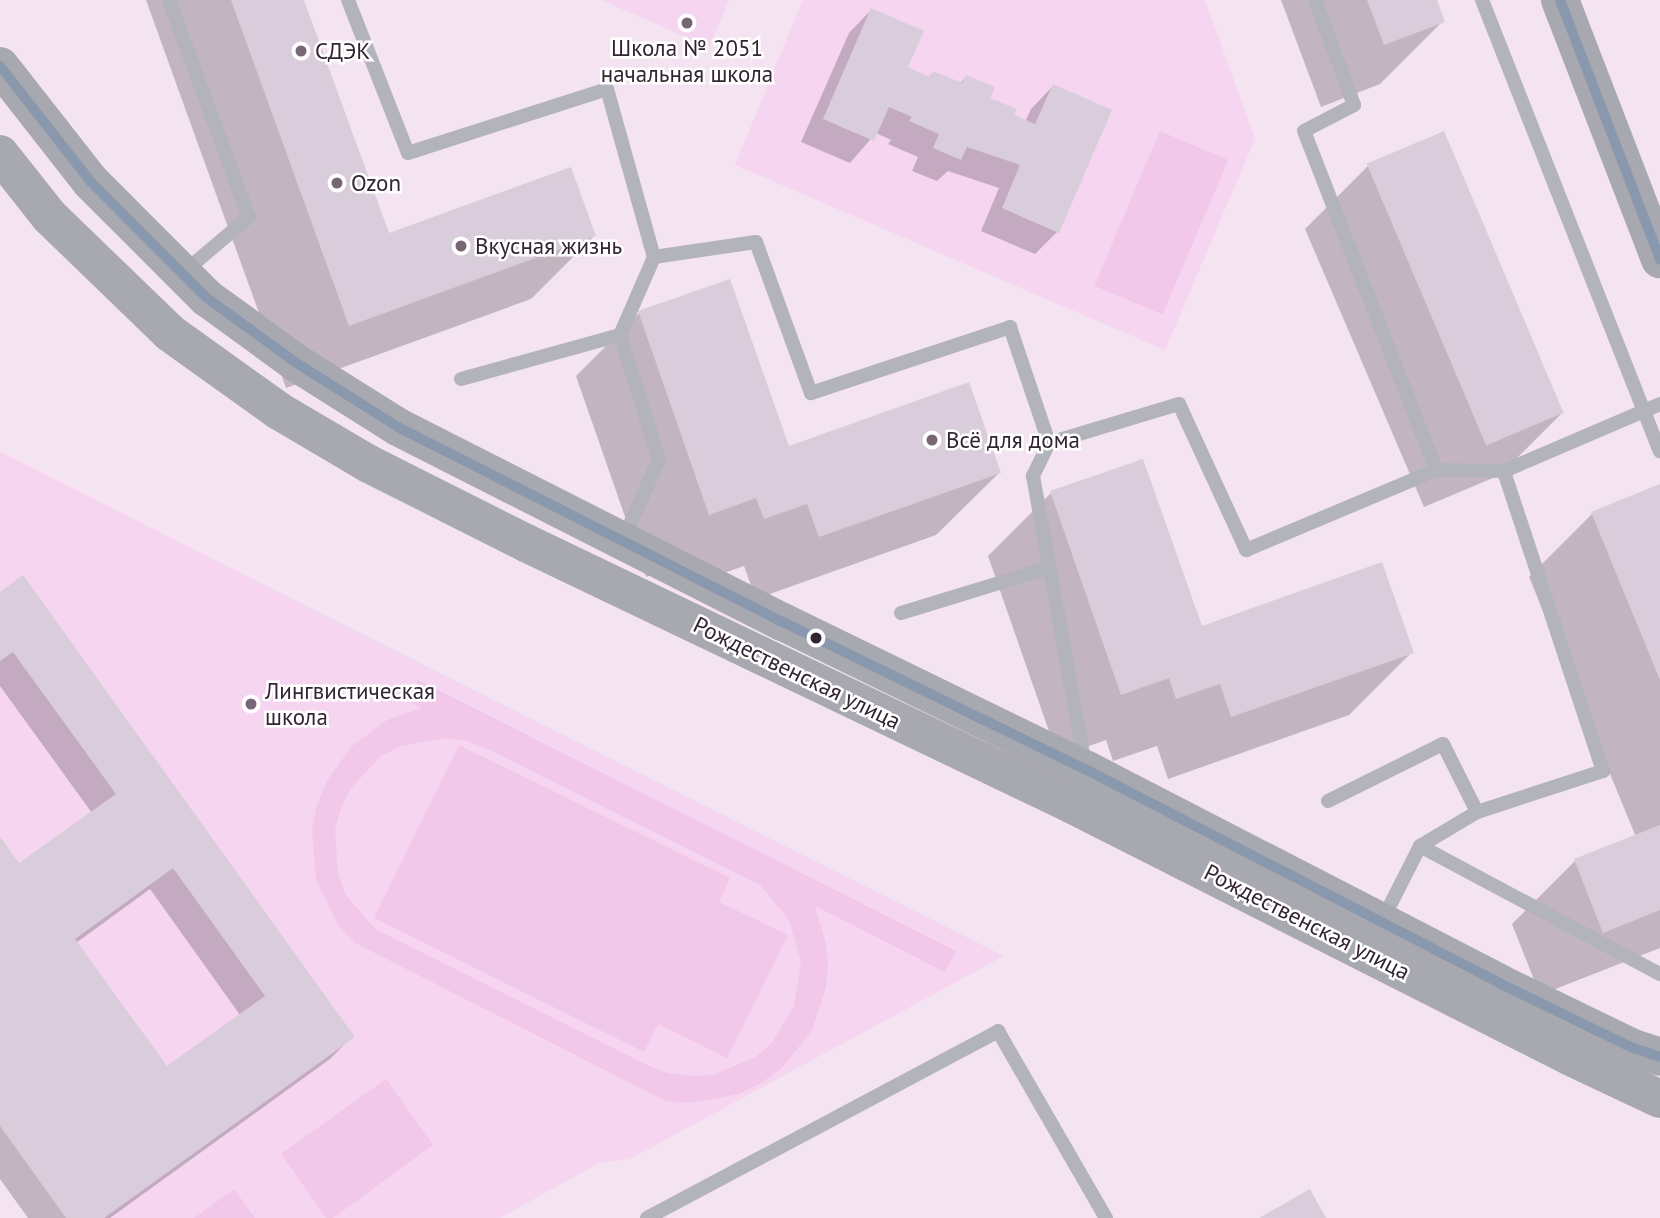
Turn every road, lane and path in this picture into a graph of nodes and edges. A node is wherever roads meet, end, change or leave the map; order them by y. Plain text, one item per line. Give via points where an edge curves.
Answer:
1 (169, 0) edge
2 (348, 0) edge
3 (1315, 0) edge
4 (1482, 0) edge
5 (1560, 0) edge
6 (0, 66) edge
7 (0, 154) edge
8 (654, 257) junction
9 (1660, 259) edge
10 (183, 273) junction
11 (620, 335) junction
12 (461, 379) dead end
13 (1660, 404) edge
14 (1643, 410) junction
15 (1049, 443) junction
16 (1660, 451) edge
17 (1436, 470) junction
18 (1504, 471) junction
19 (623, 541) junction
20 (1048, 568) junction
21 (901, 613) dead end
22 (1086, 769) junction
23 (1328, 801) dead end
24 (1478, 811) junction
25 (1420, 846) junction
26 (1381, 922) junction
27 (1660, 974) edge
28 (1660, 1058) edge
29 (1660, 1099) edge
30 (647, 1218) edge
31 (1106, 1218) edge

1 - 10 lane via 249,217
2 - 8 lane via 408,153 607,89
3 - 17 lane via 1354,105 1304,131
4 - 14 lane
5 - 9 street
6 - 10 street, Рождественская улица via 91,182
7 - 29 street, Рождественская улица via 50,216 170,333 279,411 369,464 1071,804
8 - 11 lane
8 - 15 lane via 756,242 811,393 1010,327
10 - 19 street, Рождественская улица via 207,298 257,335 398,427
11 - 12 lane
11 - 19 lane via 659,459
13 - 14 lane
14 - 16 lane
14 - 18 lane
15 - 17 lane via 1180,404 1246,550
15 - 20 lane via 1032,475
17 - 18 lane
18 - 24 lane via 1603,771
19 - 22 street, Рождественская улица
20 - 21 lane
20 - 22 lane
22 - 26 street, Рождественская улица
23 - 24 lane via 1443,744
24 - 25 lane
25 - 26 lane
25 - 27 lane
26 - 28 street, Рождественская улица via 1621,1043
30 - 31 lane via 998,1031

